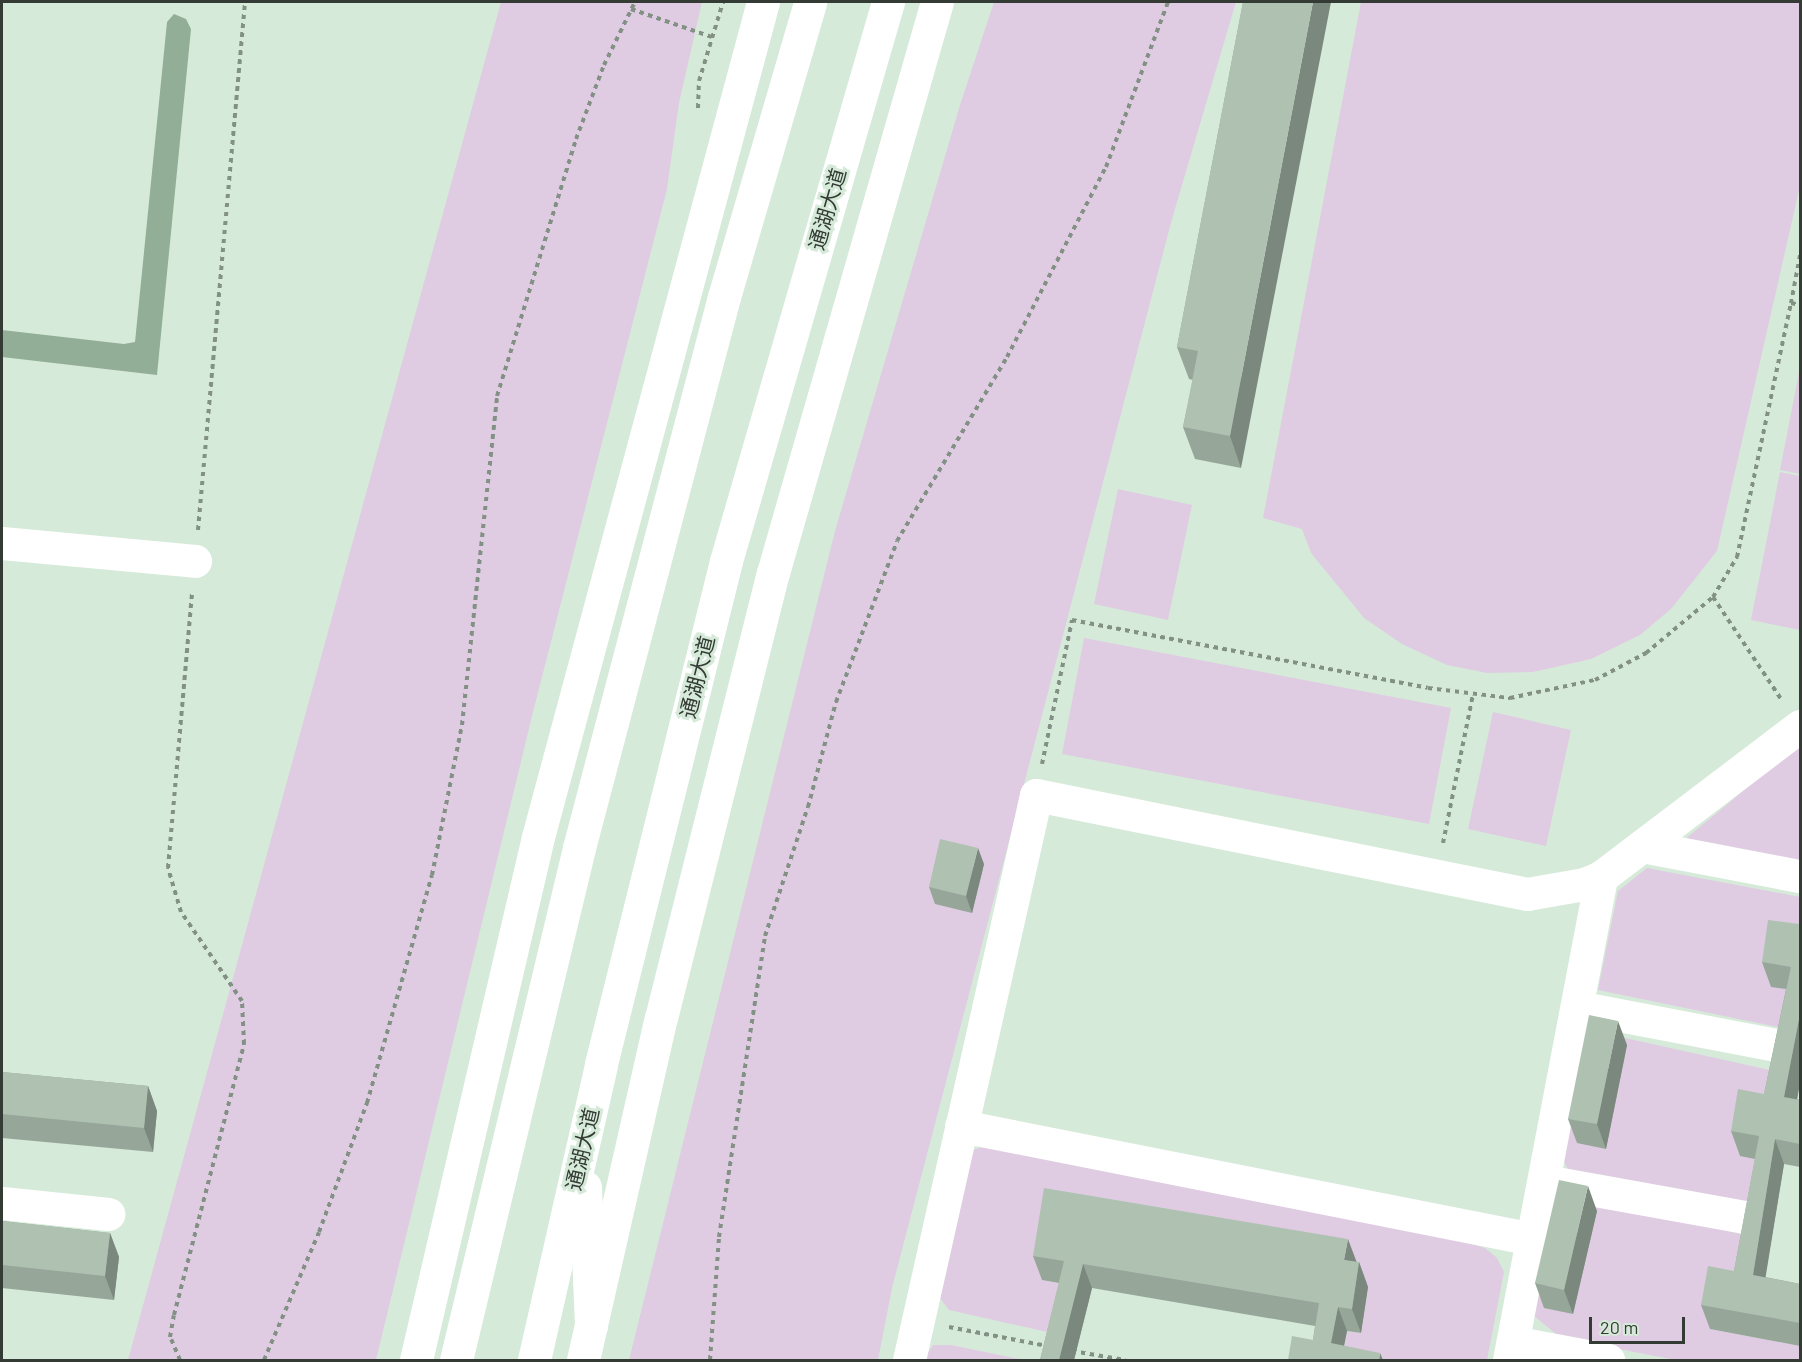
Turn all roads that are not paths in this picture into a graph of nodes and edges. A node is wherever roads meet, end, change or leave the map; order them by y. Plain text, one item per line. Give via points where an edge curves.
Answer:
1 (763, 2) edge
2 (810, 2) edge
3 (888, 2) edge
4 (937, 2) edge
5 (2, 543) edge
6 (195, 561) road end
7 (1800, 726) edge
8 (1642, 846) junction
9 (1800, 876) edge
10 (1601, 877) junction
11 (1577, 1007) junction
12 (1781, 1046) edge
13 (961, 1126) junction
14 (583, 1146) junction
15 (1544, 1180) junction
16 (2, 1203) edge
17 (108, 1214) dead end
18 (1745, 1217) edge
19 (1532, 1239) junction
20 (591, 1326) junction
21 (1511, 1351) edge
22 (416, 1360) edge
23 (456, 1360) edge
24 (534, 1360) edge
25 (583, 1360) edge
26 (909, 1360) edge
27 (1608, 1360) edge

1 - 22 street via 538,837
2 - 23 street via 724,297 579,848
3 - 14 street, 通湖大道 via 726,561
4 - 20 street via 773,573 661,1018
5 - 6 street
7 - 8 street
8 - 9 street
8 - 10 street
10 - 11 street
10 - 13 street via 1584,884 1527,894 1036,795
11 - 12 street
11 - 15 street
13 - 19 street
13 - 26 street
14 - 20 street
14 - 24 street, 通湖大道
15 - 18 street
15 - 19 street
16 - 17 street
19 - 21 street
20 - 25 street
21 - 27 street

